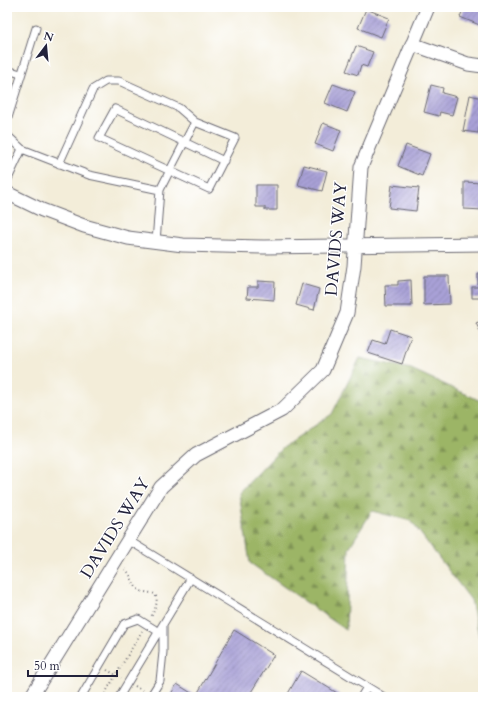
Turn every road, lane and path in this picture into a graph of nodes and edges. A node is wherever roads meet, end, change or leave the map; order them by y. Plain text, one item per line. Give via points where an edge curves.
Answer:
1 (428, 7) edge
2 (36, 28) dead end
3 (412, 44) junction
4 (483, 66) edge
5 (7, 70) edge
6 (22, 74) junction
7 (10, 103) edge
8 (196, 122) junction
9 (184, 142) junction
10 (22, 149) junction
11 (224, 161) junction
12 (59, 164) junction
13 (170, 170) junction
14 (7, 181) edge
15 (160, 190) junction
16 (7, 193) edge
17 (156, 242) junction
18 (483, 244) edge
19 (355, 246) junction
20 (128, 540) junction
21 (122, 567) dead end
22 (191, 578) junction
23 (146, 624) junction
24 (161, 629) junction
25 (367, 687) junction
26 (31, 697) edge
27 (81, 697) edge
28 (103, 697) edge
29 (119, 697) edge
30 (150, 697) edge
31 (361, 697) edge
32 (384, 697) edge

1 - 3 street, DAVIDS WAY
2 - 6 lane
3 - 4 street via 468,64
3 - 19 street, DAVIDS WAY via 361,167
5 - 6 lane
6 - 7 lane
7 - 10 lane via 7,135
8 - 9 lane
8 - 11 lane via 235,138
8 - 12 lane via 179,108 119,80 106,81 93,90
9 - 11 lane
9 - 13 lane
9 - 13 lane via 115,109 99,138
10 - 12 lane
10 - 14 lane
11 - 13 lane via 210,189
12 - 15 lane via 90,175
13 - 15 lane
15 - 17 lane
16 - 17 street via 84,226 128,238
17 - 19 street via 211,246
18 - 19 street
19 - 20 street, DAVIDS WAY via 347,313 323,370 282,410 196,455 160,487
20 - 22 lane
20 - 26 street, DAVIDS WAY
21 - 23 path via 129,572 138,590 155,594 157,597 156,608
22 - 24 lane
22 - 25 lane
23 - 24 lane
23 - 27 lane via 138,619 124,624
23 - 28 path
24 - 29 lane
24 - 30 lane via 163,652 160,680
25 - 31 lane
25 - 32 lane

